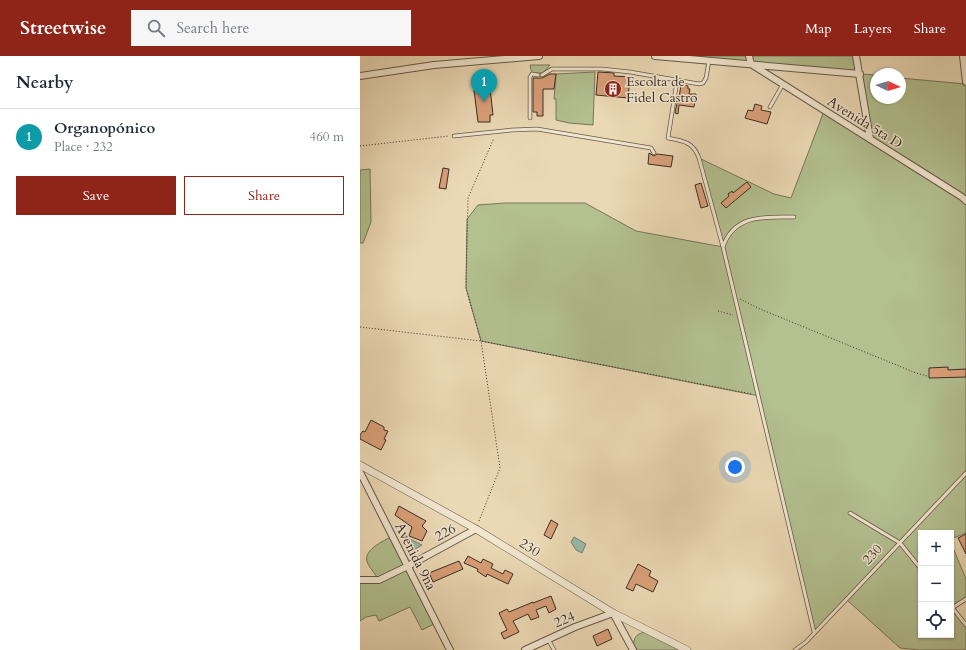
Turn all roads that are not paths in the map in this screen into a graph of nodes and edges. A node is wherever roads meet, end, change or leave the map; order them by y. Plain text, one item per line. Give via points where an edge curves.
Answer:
1 (539, 56) edge
2 (655, 56) edge
3 (749, 56) edge
4 (856, 56) edge
5 (963, 56) edge
6 (709, 61) junction
7 (751, 64) junction
8 (538, 74) dead end
9 (860, 74) junction
10 (542, 75) dead end
11 (360, 76) edge
12 (677, 81) junction
13 (966, 82) edge
14 (783, 84) junction
15 (770, 106) dead end
16 (530, 118) dead end
17 (454, 136) road end
18 (870, 139) junction
19 (654, 152) dead end
20 (966, 201) edge
21 (794, 217) dead end
22 (723, 247) junction
23 (360, 465) edge
24 (360, 472) edge
25 (966, 473) edge
26 (850, 513) dead end
27 (476, 529) junction
28 (900, 543) junction
29 (408, 566) junction
30 (919, 566) edge
31 (360, 580) edge
32 (966, 598) edge
33 (954, 606) edge
34 (954, 610) edge
35 (614, 613) junction
36 (966, 625) edge
37 (814, 632) junction
38 (548, 639) junction
39 (450, 650) edge
40 (525, 650) edge
41 (554, 650) edge
42 (633, 650) edge
43 (687, 650) edge
44 (795, 650) edge

1 - 11 street via 434,65
2 - 6 street
3 - 7 street
4 - 9 street
5 - 13 street
6 - 7 street
6 - 12 lane via 703,83
7 - 9 street
7 - 14 street, Avenida 5ta D
8 - 16 lane via 532,74 530,77
9 - 18 street
10 - 12 lane via 552,69 602,69
12 - 22 lane via 668,138 682,141 696,150
14 - 15 lane
14 - 18 street, Avenida 5ta D
17 - 19 lane via 538,129 651,148
18 - 20 street, Avenida 5ta D
21 - 22 lane via 751,219 741,223 730,232
22 - 37 lane
23 - 27 street, 230
24 - 29 street, Avenida 9na
25 - 28 lane, 230
26 - 28 lane
27 - 29 street, 226
27 - 35 street, 230
28 - 30 lane
28 - 37 lane, 230
29 - 31 street, 226 via 380,580
29 - 39 street, Avenida 9na
32 - 33 lane
34 - 36 lane
35 - 38 street, 224
35 - 42 street
35 - 43 street, 230
37 - 44 lane, 230
38 - 40 street, 224
38 - 41 lane

